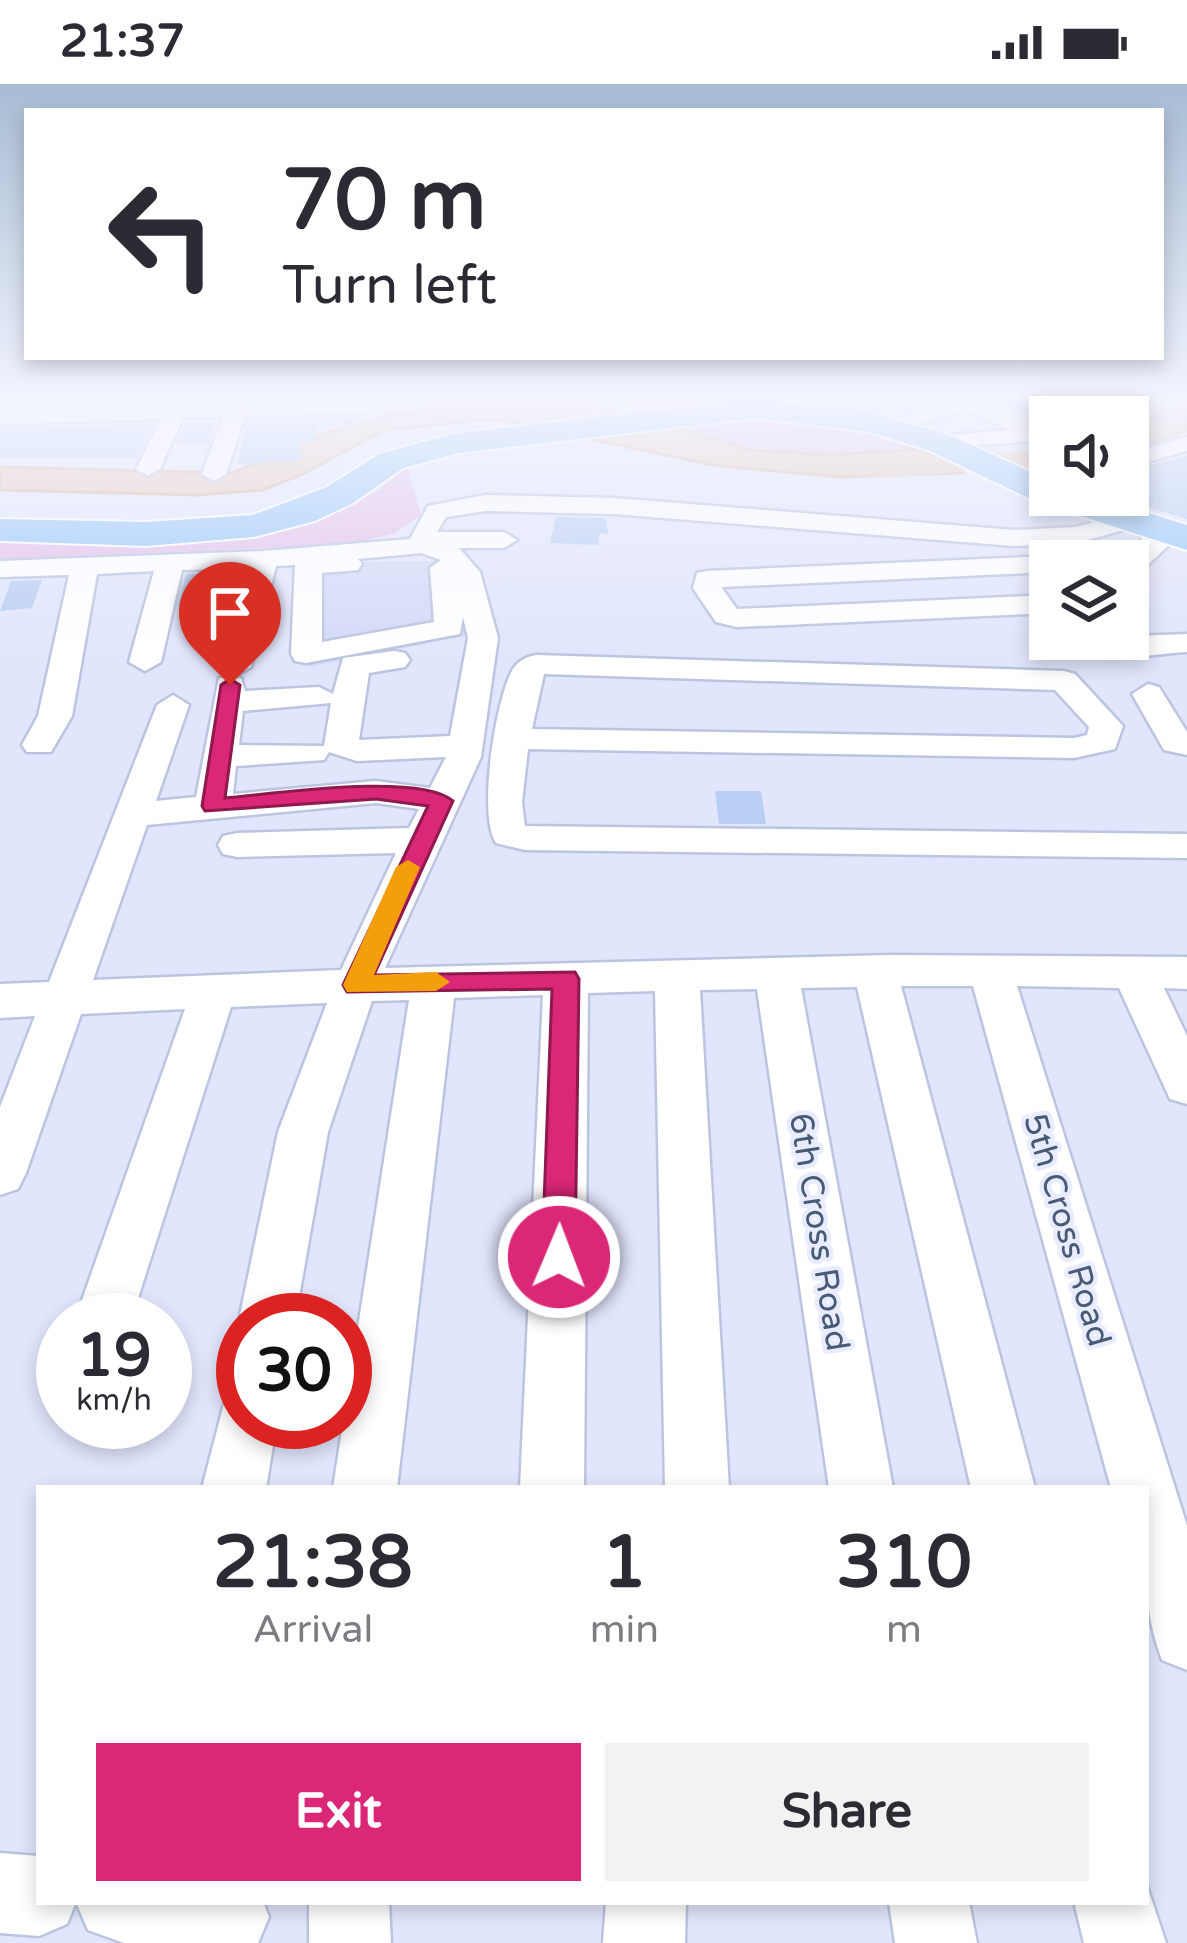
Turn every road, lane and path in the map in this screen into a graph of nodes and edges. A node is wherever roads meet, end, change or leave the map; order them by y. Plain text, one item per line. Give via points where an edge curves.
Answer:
1 (325, 485) edge
2 (354, 485) edge
3 (0, 515) edge
4 (1096, 516) edge
5 (0, 530) edge
6 (504, 540) dead end
7 (1122, 540) edge
8 (1143, 540) edge
9 (1149, 543) edge
10 (419, 548) junction
11 (1187, 555) edge
12 (264, 559) junction
13 (170, 564) junction
14 (1029, 565) edge
15 (86, 566) junction
16 (0, 570) edge
17 (1029, 605) edge
18 (1187, 615) edge
19 (1149, 643) edge
20 (1155, 643) junction
21 (1187, 644) edge
22 (464, 655) junction
23 (145, 662) dead end
24 (232, 684) junction
25 (1148, 694) dead end
26 (319, 697) dead end
27 (173, 705) dead end
28 (47, 730) dead end
29 (515, 739) junction
30 (1187, 745) edge
31 (454, 747) junction
32 (312, 753) dead end
33 (221, 756) junction
34 (442, 801) junction
35 (128, 826) junction
36 (222, 828) junction
37 (422, 840) junction
38 (1187, 846) edge
39 (991, 972) junction
40 (1134, 972) junction
41 (1187, 973) edge
42 (876, 974) junction
43 (777, 976) junction
44 (677, 977) junction
45 (566, 979) junction
46 (434, 982) junction
47 (356, 985) junction
48 (214, 992) junction
49 (68, 998) junction
50 (0, 1001) edge
51 (1187, 1085) edge
52 (0, 1173) edge
53 (112, 1293) edge
54 (272, 1293) edge
55 (242, 1449) edge
56 (235, 1485) edge
57 (365, 1485) edge
58 (552, 1485) edge
59 (697, 1485) edge
60 (862, 1485) edge
61 (1002, 1485) edge
62 (1142, 1485) edge
63 (1149, 1511) edge
64 (1176, 1630) edge
65 (0, 1893) edge
66 (36, 1896) edge
67 (134, 1905) edge
68 (349, 1905) edge
69 (646, 1905) edge
70 (930, 1905) edge
71 (1115, 1905) edge
72 (231, 1921) edge
73 (350, 1943) edge
74 (644, 1943) edge
75 (936, 1943) edge
76 (1125, 1943) edge

1 - 3 highway via 232,517
2 - 5 highway via 302,513 254,526 146,534
4 - 8 highway
6 - 10 street
7 - 10 street via 485,503 437,511
9 - 11 street
10 - 10 street via 308,565 306,654 449,628 448,580 442,564
10 - 12 street
10 - 22 street via 450,554 466,572 483,638
12 - 13 street
12 - 24 street
13 - 15 street
13 - 23 street
14 - 17 street via 707,579 706,588 726,616 737,618
15 - 16 street
15 - 28 street
18 - 20 street
19 - 20 street
20 - 21 street
22 - 31 street
22 - 31 street via 354,665 341,745
24 - 26 street
24 - 33 street
25 - 30 street via 1176,743
27 - 35 street
29 - 29 street via 526,672 552,661 1064,681 1106,726 1103,742 1074,748
29 - 38 street via 502,821 508,834 525,838
31 - 34 street
32 - 33 street
33 - 36 street
34 - 36 street via 376,792
34 - 37 street
35 - 36 street
35 - 49 street
36 - 37 street
37 - 47 street
39 - 40 street
39 - 42 street
39 - 62 street, 5th Cross Road
40 - 41 street
40 - 51 street
42 - 43 street
42 - 61 street
43 - 44 street
43 - 60 street, 6th Cross Road
44 - 45 street
44 - 59 street
45 - 46 street
45 - 58 street
46 - 47 street
46 - 57 street
47 - 48 street
47 - 54 street via 303,1132
48 - 49 street
48 - 53 street
49 - 50 street
49 - 52 street
55 - 56 street
63 - 64 street
65 - 66 street
67 - 72 street
68 - 73 street
69 - 74 street
70 - 75 street
71 - 76 street

